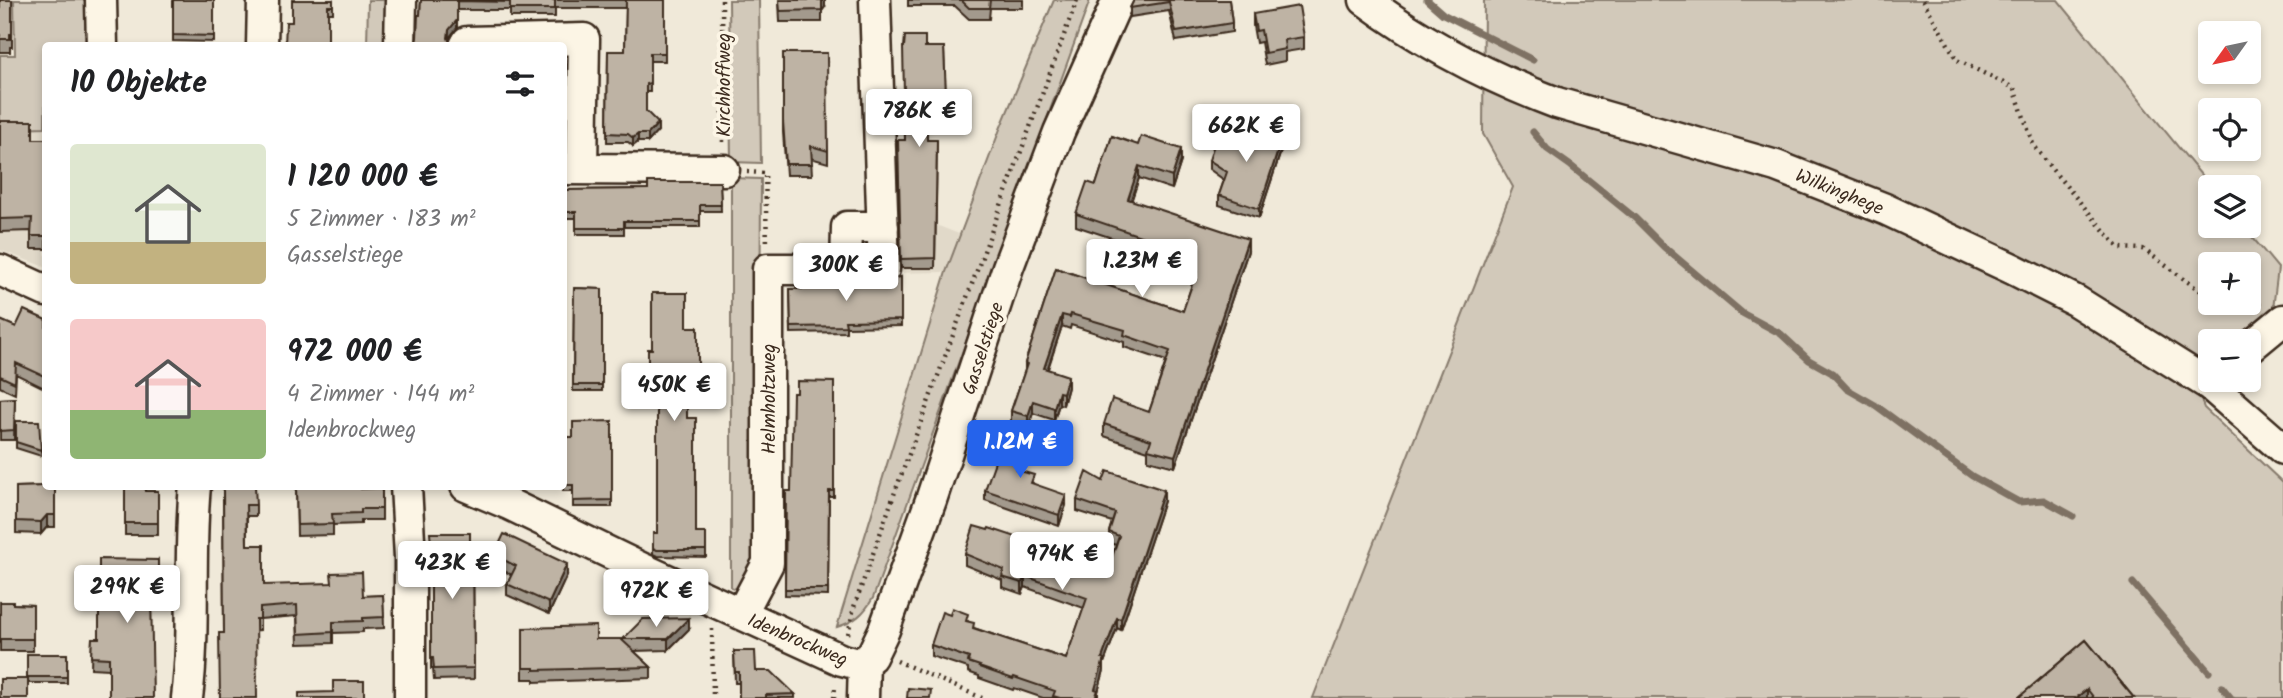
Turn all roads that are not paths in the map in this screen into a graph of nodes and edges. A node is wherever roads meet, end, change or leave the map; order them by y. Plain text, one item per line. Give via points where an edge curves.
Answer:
1 (101, 0) edge
2 (263, 0) edge
3 (401, 0) edge
4 (875, 0) edge
5 (1118, 0) edge
6 (1365, 0) edge
7 (102, 42) edge
8 (262, 42) edge
9 (400, 42) edge
10 (467, 42) edge
11 (573, 169) edge
12 (724, 170) road end
13 (0, 270) edge
14 (42, 289) edge
15 (2283, 320) edge
16 (2261, 338) edge
17 (2198, 374) edge
18 (2223, 392) edge
19 (2283, 449) edge
20 (195, 490) edge
21 (406, 490) edge
22 (475, 490) edge
23 (741, 614) junction
24 (869, 657) junction
25 (187, 698) edge
26 (410, 698) edge
27 (863, 698) edge

1 - 7 street
2 - 8 street
3 - 9 street
4 - 23 street, Helmholtzweg via 884,269 768,269 768,563
5 - 24 street, Gasselstiege via 1059,132 884,630
6 - 17 street, Wilkinghege via 1436,47 1526,92 1776,166 1885,209 2076,301
10 - 11 street via 584,39
11 - 12 street
13 - 14 street
15 - 16 street
18 - 19 street, Wilkinghege
20 - 25 street via 192,658
21 - 26 street
22 - 23 street, Idenbrockweg
23 - 24 street, Idenbrockweg via 842,660 858,664
24 - 27 street, Gasselstiege

